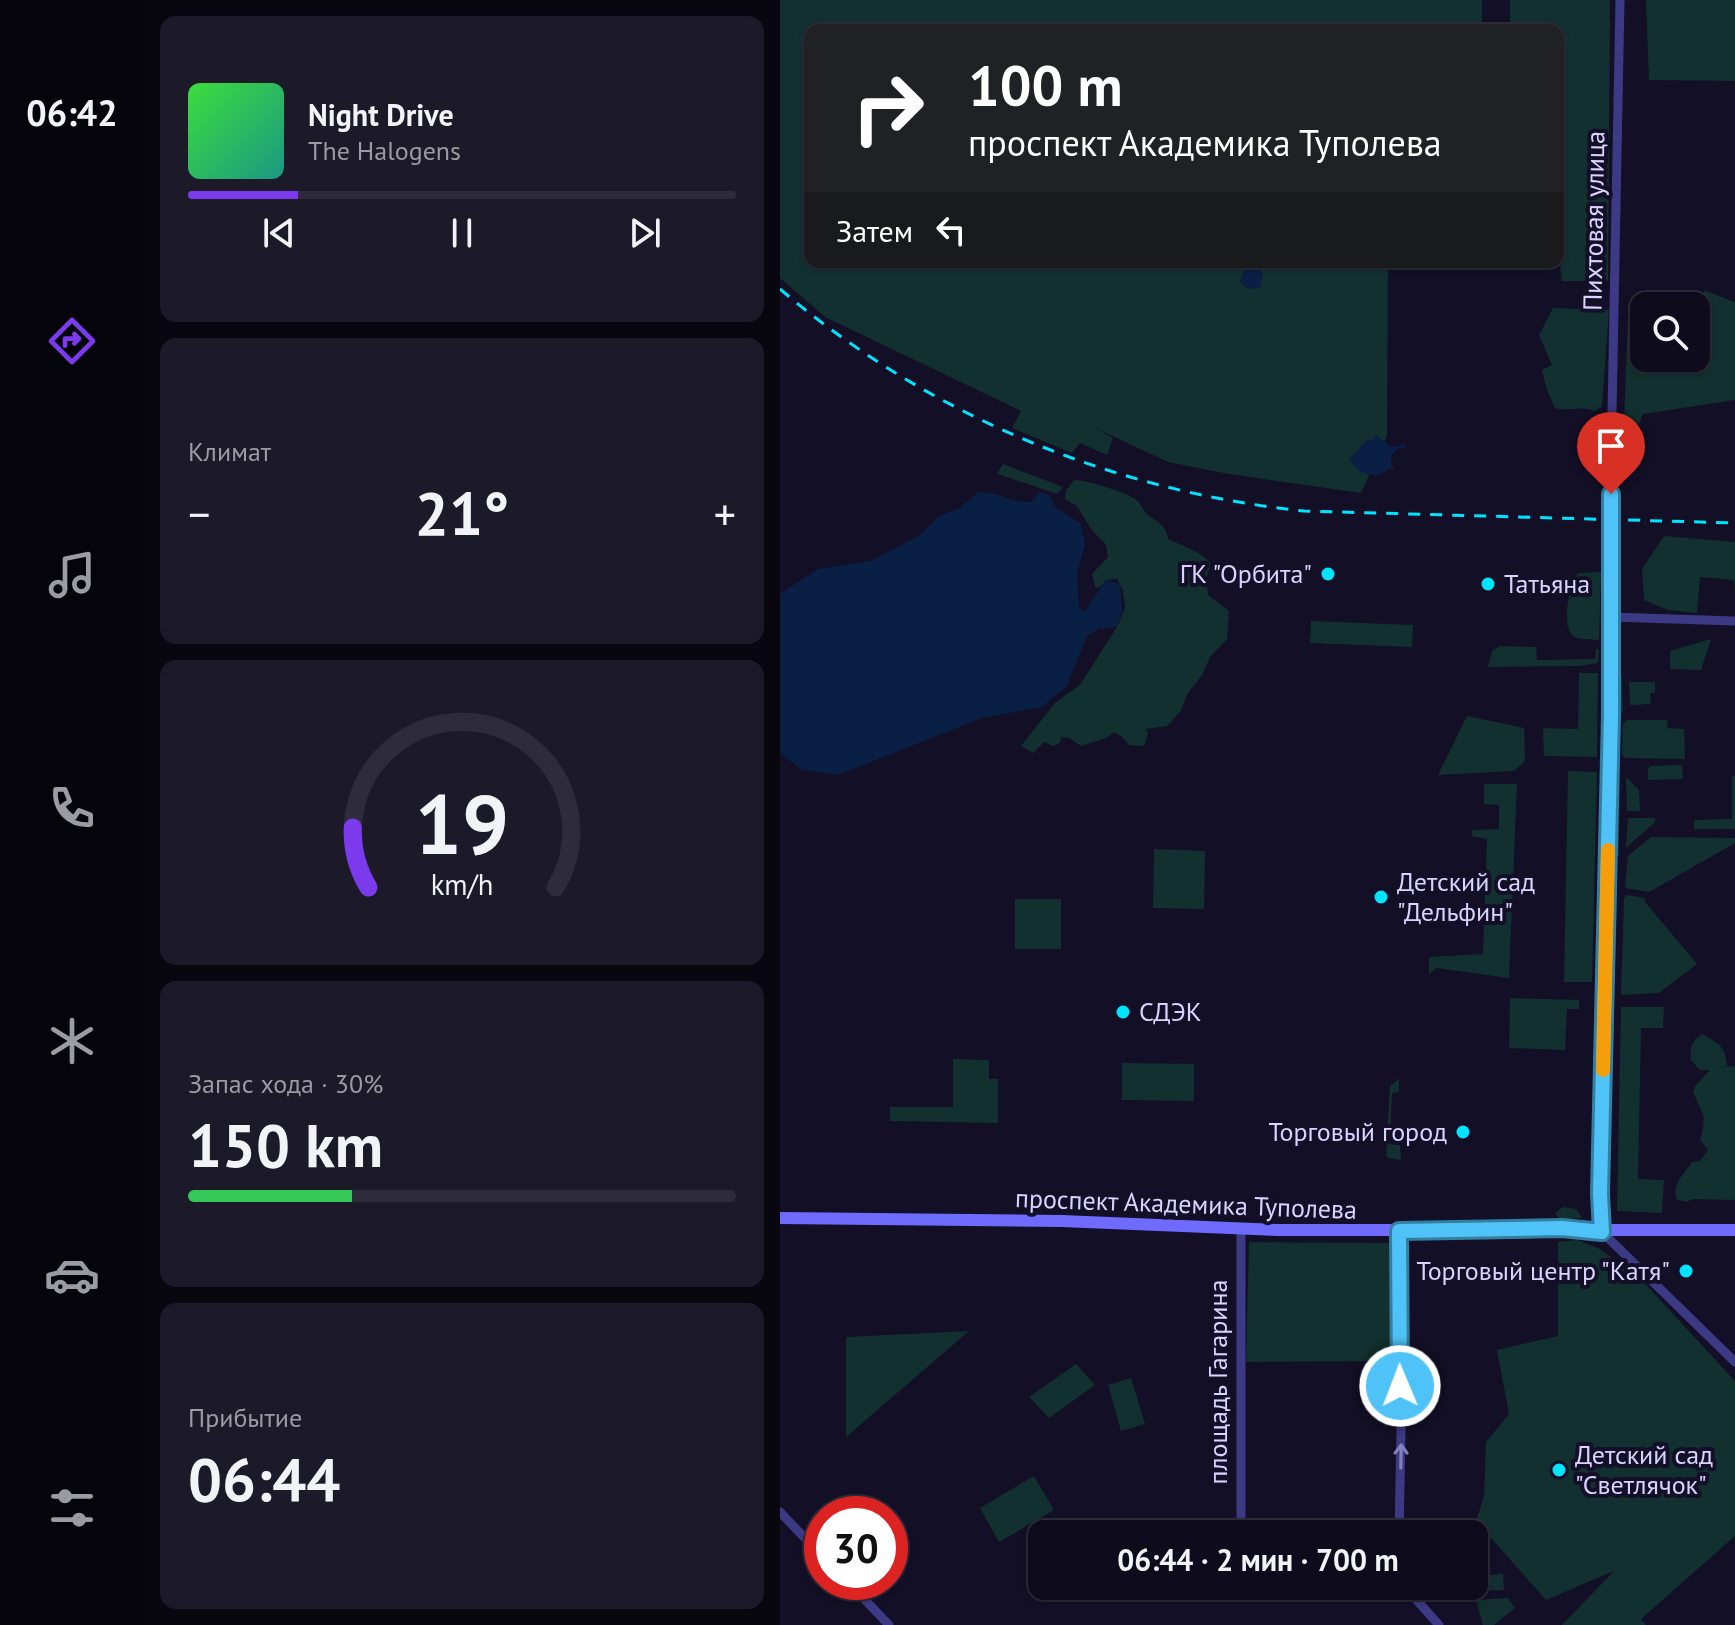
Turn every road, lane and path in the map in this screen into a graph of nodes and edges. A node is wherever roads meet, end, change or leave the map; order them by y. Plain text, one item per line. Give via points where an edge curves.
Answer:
1 (1620, 0) edge
2 (1610, 617) junction
3 (1735, 621) edge
4 (780, 1218) edge
5 (1241, 1229) junction
6 (1735, 1230) edge
7 (1399, 1231) junction
8 (1602, 1232) junction
9 (1735, 1362) edge
10 (780, 1512) edge
11 (1241, 1520) edge
12 (1399, 1520) edge
13 (804, 1537) edge
14 (865, 1600) edge
15 (1417, 1600) edge
16 (889, 1625) edge
17 (1439, 1625) edge

1 - 2 street, Пихтовая улица
2 - 3 street
2 - 8 street, Пихтовая улица
4 - 5 main road, проспект Академика Туполева
5 - 7 main road, проспект Академика Туполева
5 - 11 street, площадь Гагарина
6 - 8 main road, проспект Академика Туполева
7 - 8 main road, проспект Академика Туполева
12 -> 7 street
8 - 9 street
10 - 13 street
14 - 16 street
15 - 17 street

